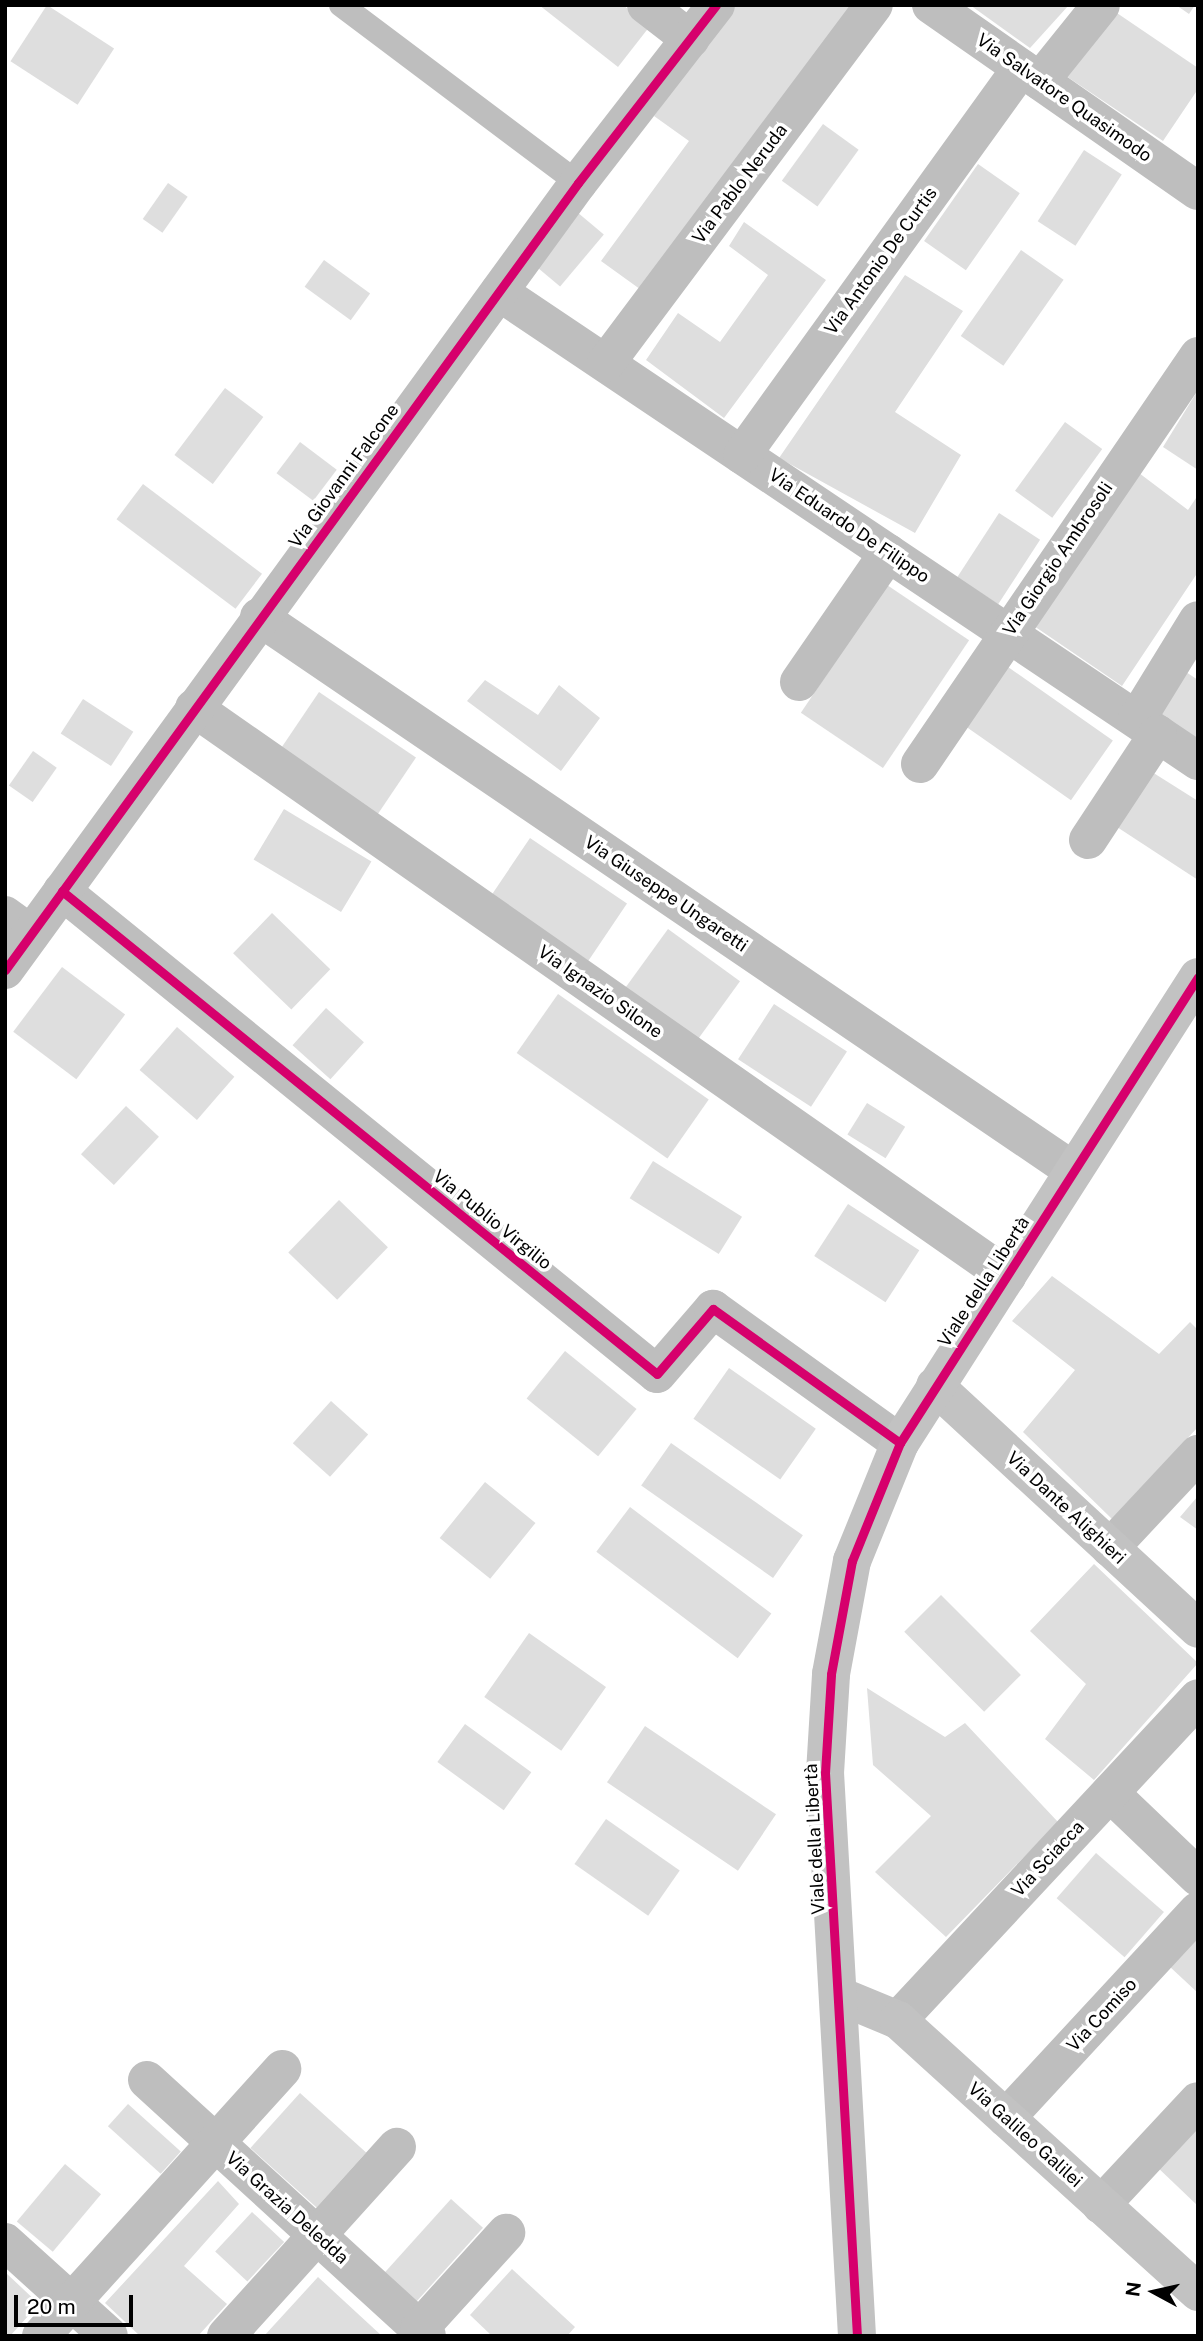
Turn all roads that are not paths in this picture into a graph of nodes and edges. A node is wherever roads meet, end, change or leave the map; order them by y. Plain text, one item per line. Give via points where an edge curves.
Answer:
1 (341, 5) edge
2 (646, 5) edge
3 (716, 5) edge
4 (874, 5) edge
5 (931, 5) edge
6 (1101, 5) edge
7 (690, 40) junction
8 (1030, 74) junction
9 (578, 183) junction
10 (1198, 191) edge
11 (499, 292) junction
12 (1198, 356) edge
13 (606, 363) junction
14 (742, 454) junction
15 (888, 553) junction
16 (259, 617) junction
17 (1198, 620) edge
18 (1007, 633) junction
19 (799, 682) dead end
20 (194, 708) junction
21 (1147, 727) junction
22 (1198, 761) edge
23 (920, 764) dead end
24 (1088, 840) dead end
25 (62, 891) junction
26 (18, 925) edge
27 (5, 970) edge
28 (1198, 977) edge
29 (1074, 1171) junction
30 (1007, 1276) junction
31 (934, 1386) junction
32 (900, 1443) junction
33 (1198, 1454) edge
34 (1110, 1548) junction
35 (1198, 1629) edge
36 (1198, 1698) edge
37 (1110, 1793) junction
38 (1198, 1877) edge
39 (1198, 1911) edge
40 (840, 1996) junction
41 (898, 2020) junction
42 (282, 2069) dead end
43 (147, 2080) dead end
44 (1198, 2101) edge
45 (1006, 2118) junction
46 (216, 2143) junction
47 (397, 2147) dead end
48 (1101, 2205) junction
49 (506, 2233) dead end
50 (317, 2235) junction
51 (5, 2242) edge
52 (1198, 2292) edge
53 (71, 2302) junction
54 (423, 2332) edge
55 (41, 2336) edge
56 (108, 2336) edge
57 (226, 2336) edge
58 (857, 2336) edge

1 - 9 lane
2 - 7 street
3 - 7 street, Via Giovanni Falcone
4 - 13 street, Via Pablo Neruda
5 - 8 street, Via Salvatore Quasimodo
6 - 8 street, Via Antonio De Curtis
7 - 9 street, Via Giovanni Falcone
8 - 10 street, Via Salvatore Quasimodo
8 - 14 street, Via Antonio De Curtis
9 - 11 street, Via Giovanni Falcone
11 - 13 street, Via Eduardo De Filippo
11 - 16 street, Via Giovanni Falcone
12 - 18 street, Via Giorgio Ambrosoli
13 - 14 street, Via Eduardo De Filippo
14 - 15 street, Via Eduardo De Filippo
15 - 18 street, Via Eduardo De Filippo
15 - 19 street
16 - 20 street, Via Giovanni Falcone
16 - 29 street, Via Giuseppe Ungaretti
17 - 21 street
18 - 21 street, Via Eduardo De Filippo
18 - 23 street, Via Giorgio Ambrosoli
20 - 25 street, Via Giovanni Falcone
20 - 30 street, Via Ignazio Silone
21 - 22 street, Via Eduardo De Filippo
21 - 24 street
25 - 26 street, Via Giovanni Falcone
25 - 32 street, Via Publio Virgilio via 657,1374 713,1309
26 - 27 street, Via Giovanni Falcone
28 - 29 street, Viale della Libertà
29 - 30 street, Viale della Libertà
30 - 31 street, Viale della Libertà
31 - 32 street, Viale della Libertà
31 - 34 street, Via Dante Alighieri
32 - 40 street, Viale della Libertà via 852,1561 831,1674 825,1773
33 - 34 street
34 - 35 street, Via Dante Alighieri
36 - 37 street, Via Sciacca
37 - 38 street
37 - 41 street, Via Sciacca
39 - 45 street, Via Comiso
40 - 41 street, Via Galileo Galilei
40 - 58 street, Viale della Libertà
41 - 45 street, Via Galileo Galilei
42 - 46 street
43 - 46 street, Via Grazia Deledda
44 - 48 street
45 - 48 street, Via Galileo Galilei
46 - 50 street, Via Grazia Deledda
46 - 53 street
47 - 50 street
48 - 52 street, Via Galileo Galilei
49 - 54 street
50 - 54 street, Via Grazia Deledda
50 - 57 street
51 - 53 street
53 - 55 street
53 - 56 street

